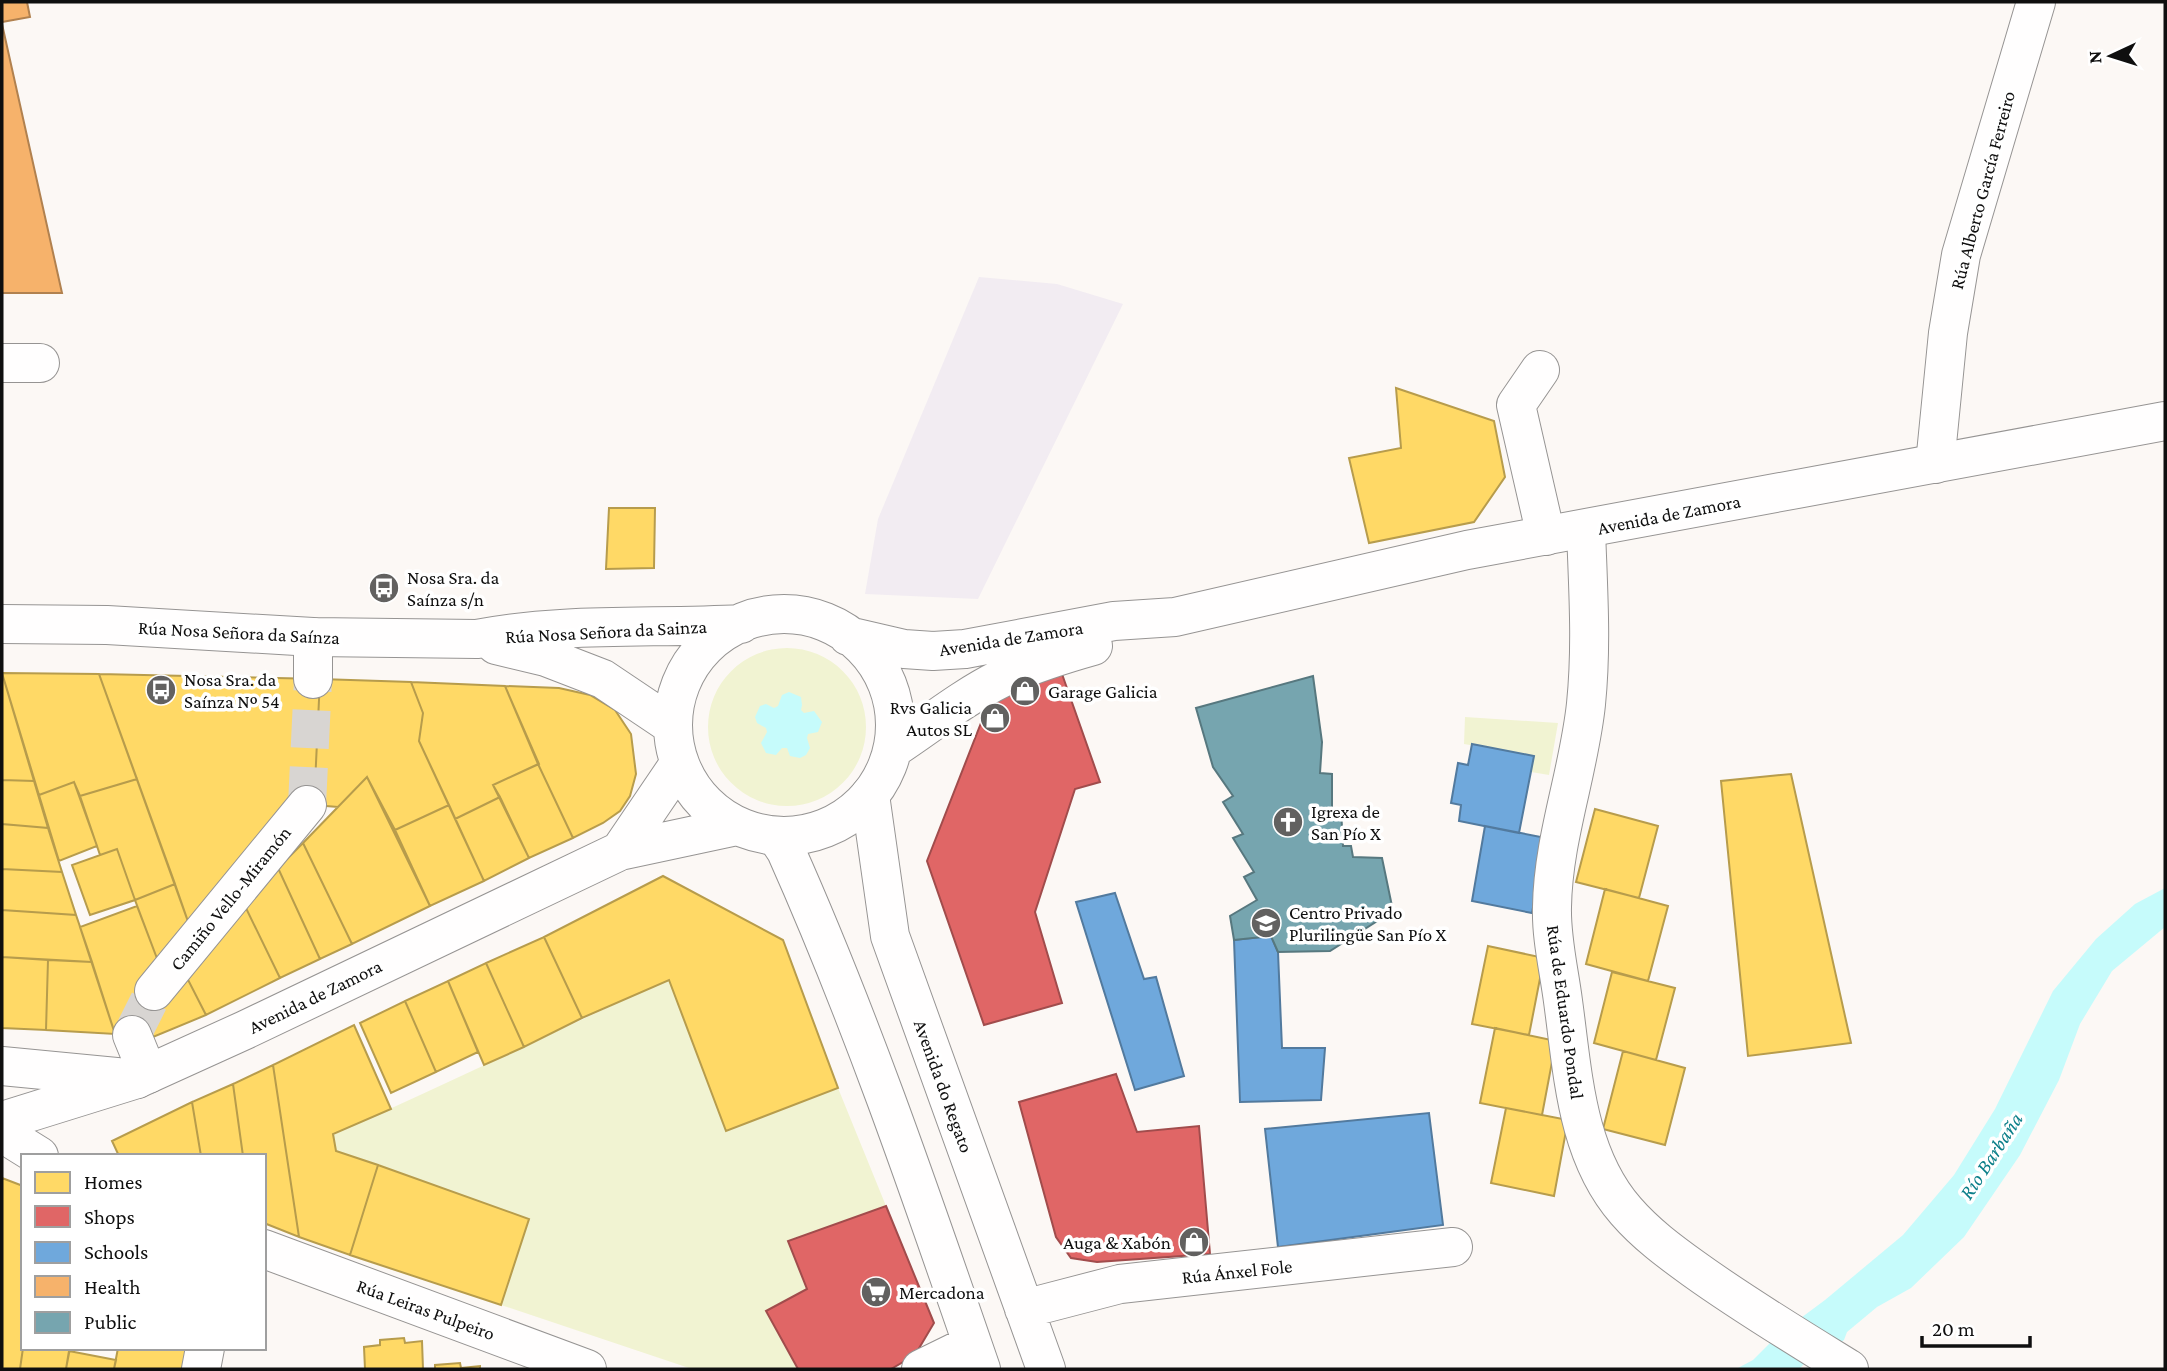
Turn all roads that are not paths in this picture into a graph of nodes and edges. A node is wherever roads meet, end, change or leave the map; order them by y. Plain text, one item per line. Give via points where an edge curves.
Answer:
1 (2036, 2) edge
2 (2, 362) edge
3 (40, 363) dead end
4 (1540, 370) dead end
5 (2165, 421) edge
6 (1935, 464) junction
7 (1586, 530) junction
8 (1546, 536) junction
9 (1175, 617) junction
10 (2, 624) edge
11 (741, 624) junction
12 (848, 636) junction
13 (313, 637) junction
14 (477, 639) junction
15 (313, 679) tunnel mouth
16 (673, 726) junction
17 (894, 748) junction
18 (679, 764) junction
19 (870, 795) junction
20 (307, 806) tunnel mouth
21 (737, 826) junction
22 (776, 836) junction
23 (620, 851) junction
24 (154, 991) tunnel mouth
25 (132, 1035) tunnel mouth
26 (2, 1066) edge
27 (142, 1076) junction
28 (2, 1121) edge
29 (2, 1133) edge
30 (37, 1154) edge
31 (1453, 1247) dead end
32 (266, 1249) edge
33 (1024, 1309) junction
34 (205, 1350) edge
35 (977, 1357) edge
36 (201, 1369) edge
37 (587, 1369) edge
38 (921, 1369) edge
39 (1046, 1369) edge
40 (1849, 1369) edge

1 - 6 street, Rúa Alberto García Ferreiro via 1961,255
2 - 3 street
4 - 8 street via 1516,405
5 - 6 street, Avenida de Zamora
6 - 7 street, Avenida de Zamora
7 - 8 street, Avenida de Zamora
7 - 40 street, Rúa de Eduardo Pondal via 1591,637 1586,706 1552,907 1581,1118 1595,1163 1605,1184 1652,1238 1729,1294
8 - 9 street, Avenida de Zamora
9 - 12 street, Avenida de Zamora via 1114,621 933,652
9 - 17 street, Avenida de Zamora via 1001,678
10 - 13 street, Rúa Nosa Señora da Saínza
11 - 12 street via 777,614 796,615 815,618
11 - 14 street, Rúa Nosa Señora da Sainza via 571,629
11 - 16 street via 697,657 679,690
12 - 17 street via 875,660 885,676 896,711
13 - 14 street, Rúa Nosa Señora da Saínza
13 - 15 street
14 - 16 street, Rúa Nosa Señora da Sainza via 585,671
16 - 18 street
17 - 19 street
18 - 21 street via 708,807
18 - 23 street
19 - 22 street via 826,827
19 - 33 street, Avenida do Regato via 890,936
20 - 24 street, Camiño Vello-Miramón
21 - 22 street
21 - 23 street, Avenida de Zamora
22 - 35 street via 829,948
23 - 27 street, Avenida de Zamora
25 - 27 street
26 - 27 street
27 - 28 street, Avenida de Zamora
29 - 30 street
31 - 33 street, Rúa Ánxel Fole via 1120,1284
32 - 37 street, Rúa Leiras Pulpeiro
33 - 39 street, Avenida do Regato
34 - 36 street
35 - 38 street

